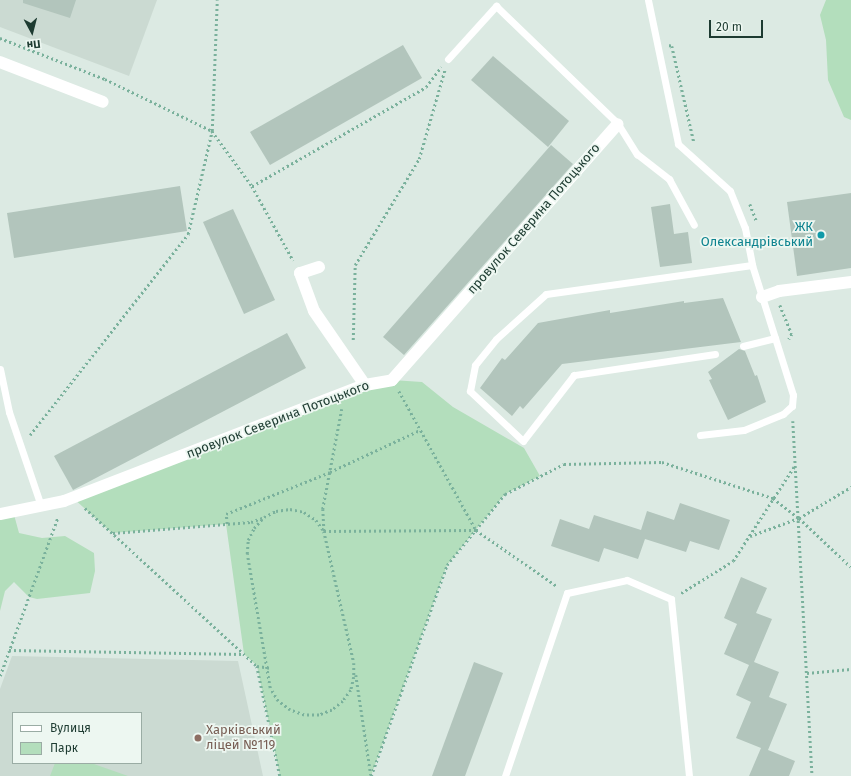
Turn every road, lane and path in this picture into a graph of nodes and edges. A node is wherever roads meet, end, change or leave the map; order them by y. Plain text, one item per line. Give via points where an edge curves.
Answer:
1 (217, 0) edge
2 (648, 0) edge
3 (0, 38) edge
4 (448, 59) junction
5 (0, 62) edge
6 (103, 102) dead end
7 (618, 124) junction
8 (212, 131) junction
9 (252, 186) junction
10 (694, 225) dead end
11 (752, 265) junction
12 (319, 267) dead end
13 (300, 273) junction
14 (851, 282) edge
15 (762, 297) junction
16 (775, 338) junction
17 (743, 346) dead end
18 (715, 354) dead end
19 (353, 368) junction
20 (0, 369) edge
21 (392, 380) junction
22 (365, 385) junction
23 (346, 393) junction
24 (420, 430) junction
25 (700, 434) dead end
26 (21, 447) junction
27 (796, 465) dead end
28 (330, 472) junction
29 (851, 487) edge
30 (773, 498) junction
31 (68, 499) junction
32 (41, 506) junction
33 (0, 514) edge
34 (264, 517) junction
35 (799, 518) junction
36 (226, 524) junction
37 (476, 530) junction
38 (324, 531) junction
39 (112, 534) junction
40 (750, 536) junction
41 (851, 567) edge
42 (567, 593) junction
43 (671, 599) junction
44 (9, 650) junction
45 (244, 654) junction
46 (354, 663) junction
47 (257, 666) junction
48 (266, 667) junction
49 (272, 668) dead end
50 (851, 669) edge
51 (807, 673) junction
52 (0, 676) edge
53 (280, 776) edge
54 (371, 776) edge
55 (505, 776) edge
56 (689, 776) edge
57 (812, 776) edge

1 - 8 path
2 - 11 lane via 678,144 730,191 745,228
3 - 8 path via 105,79
4 - 7 lane via 496,6
4 - 9 path via 426,87
4 - 19 path via 419,159 355,265
5 - 6 street
7 - 10 lane via 637,154 669,179
7 - 21 street, провулок Северина Потоцького
8 - 9 path
8 - 26 path via 188,234
9 - 13 path
11 - 15 lane
11 - 18 lane via 546,294 496,339 475,366 470,390 523,441 574,375
12 - 13 street
13 - 19 street via 314,311
14 - 15 street via 780,291
15 - 16 lane
16 - 17 lane
16 - 25 lane via 793,395 792,406 783,414 744,430
19 - 22 street
20 - 26 lane via 9,412
21 - 22 street, провулок Северина Потоцького
21 - 24 path
22 - 23 street, провулок Северина Потоцького
23 - 28 path
23 - 31 street, провулок Северина Потоцького
24 - 28 path
24 - 37 path
26 - 32 lane
27 - 30 path
28 - 36 path via 226,514
28 - 38 path via 323,509
29 - 35 path
30 - 35 path
30 - 37 path via 662,462 564,464 505,494
30 - 40 path
31 - 32 street, провулок Северина Потоцького
31 - 39 path
31 - 44 path
32 - 33 street, провулок Северина Потоцького
34 - 36 path via 251,522
34 - 38 path via 276,511 290,509 304,512 316,520
34 - 48 path via 248,540 247,554
35 - 40 path
35 - 41 path
35 - 51 path
36 - 39 path
37 - 38 path
37 - 42 path
37 - 54 path via 447,565
38 - 46 path
39 - 45 path
40 - 43 path via 733,561
42 - 43 lane via 627,580
42 - 55 lane
43 - 56 lane
44 - 45 path
44 - 52 path
45 - 47 path
46 - 48 path via 351,690 338,706 319,715 304,715 290,710 278,701 270,688
46 - 54 path
47 - 48 path
47 - 53 path
48 - 49 path
50 - 51 path
51 - 57 path

